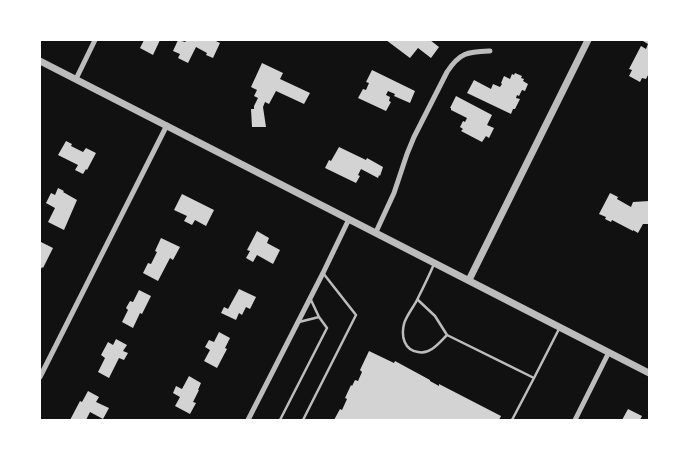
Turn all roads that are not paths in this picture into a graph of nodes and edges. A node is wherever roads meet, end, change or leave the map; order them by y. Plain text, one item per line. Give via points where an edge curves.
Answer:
1 (95, 40) edge
2 (588, 40) edge
3 (490, 51) dead end
4 (40, 61) edge
5 (76, 79) junction
6 (167, 126) junction
7 (349, 218) junction
8 (376, 232) junction
9 (435, 263) junction
10 (323, 272) junction
11 (469, 280) junction
12 (310, 298) junction
13 (418, 300) junction
14 (319, 318) junction
15 (298, 323) junction
16 (560, 327) junction
17 (447, 334) junction
18 (609, 352) junction
19 (649, 373) edge
20 (40, 377) edge
21 (534, 378) junction
22 (248, 420) edge
23 (280, 420) edge
24 (303, 420) edge
25 (512, 420) edge
26 (575, 420) edge

1 - 5 street
2 - 11 street
3 - 8 street via 467,53 459,57 447,72 414,137
4 - 5 street
5 - 6 street
6 - 7 street
6 - 20 street
7 - 8 street
7 - 10 street
8 - 9 street
9 - 11 street
9 - 13 lane
10 - 12 street
10 - 24 lane via 356,315
11 - 16 street
12 - 14 lane
12 - 15 street
13 - 17 lane via 435,316
13 - 17 lane via 404,324 403,340 408,347 426,352
14 - 15 lane
14 - 23 lane via 327,328
15 - 22 street
16 - 18 street
16 - 21 lane
17 - 21 lane
18 - 19 street
18 - 26 street
21 - 25 lane

